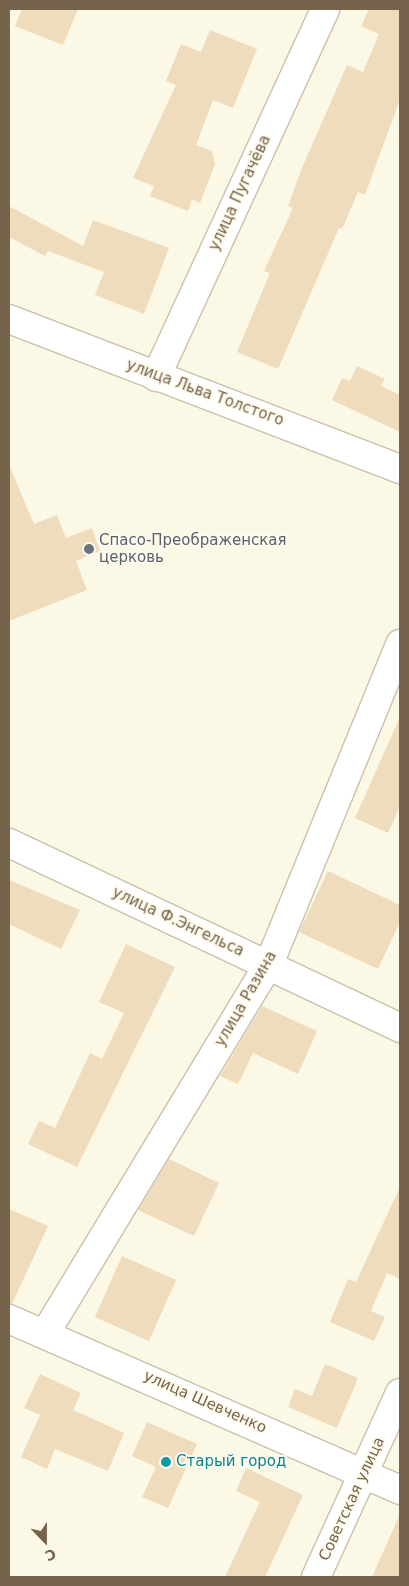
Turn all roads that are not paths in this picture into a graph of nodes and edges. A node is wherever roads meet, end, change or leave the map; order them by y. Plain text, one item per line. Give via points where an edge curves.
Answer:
1 (325, 9) edge
2 (9, 319) edge
3 (156, 377) junction
4 (400, 469) edge
5 (400, 644) edge
6 (9, 843) edge
7 (269, 964) junction
8 (400, 1028) edge
9 (9, 1319) edge
10 (46, 1332) junction
11 (400, 1393) edge
12 (363, 1472) junction
13 (400, 1490) edge
14 (316, 1577) edge

1 - 3 street, улица Пугачёва
2 - 3 street, улица Льва Толстого
3 - 4 street, улица Льва Толстого
5 - 7 street, улица Разина
6 - 7 street, улица Ф.Энгельса
7 - 8 street, улица Ф.Энгельса
7 - 10 street, улица Разина
9 - 10 street, улица Шевченко
10 - 12 street, улица Шевченко
11 - 12 street, Советская улица
12 - 13 street, улица Шевченко
12 - 14 street, Советская улица

